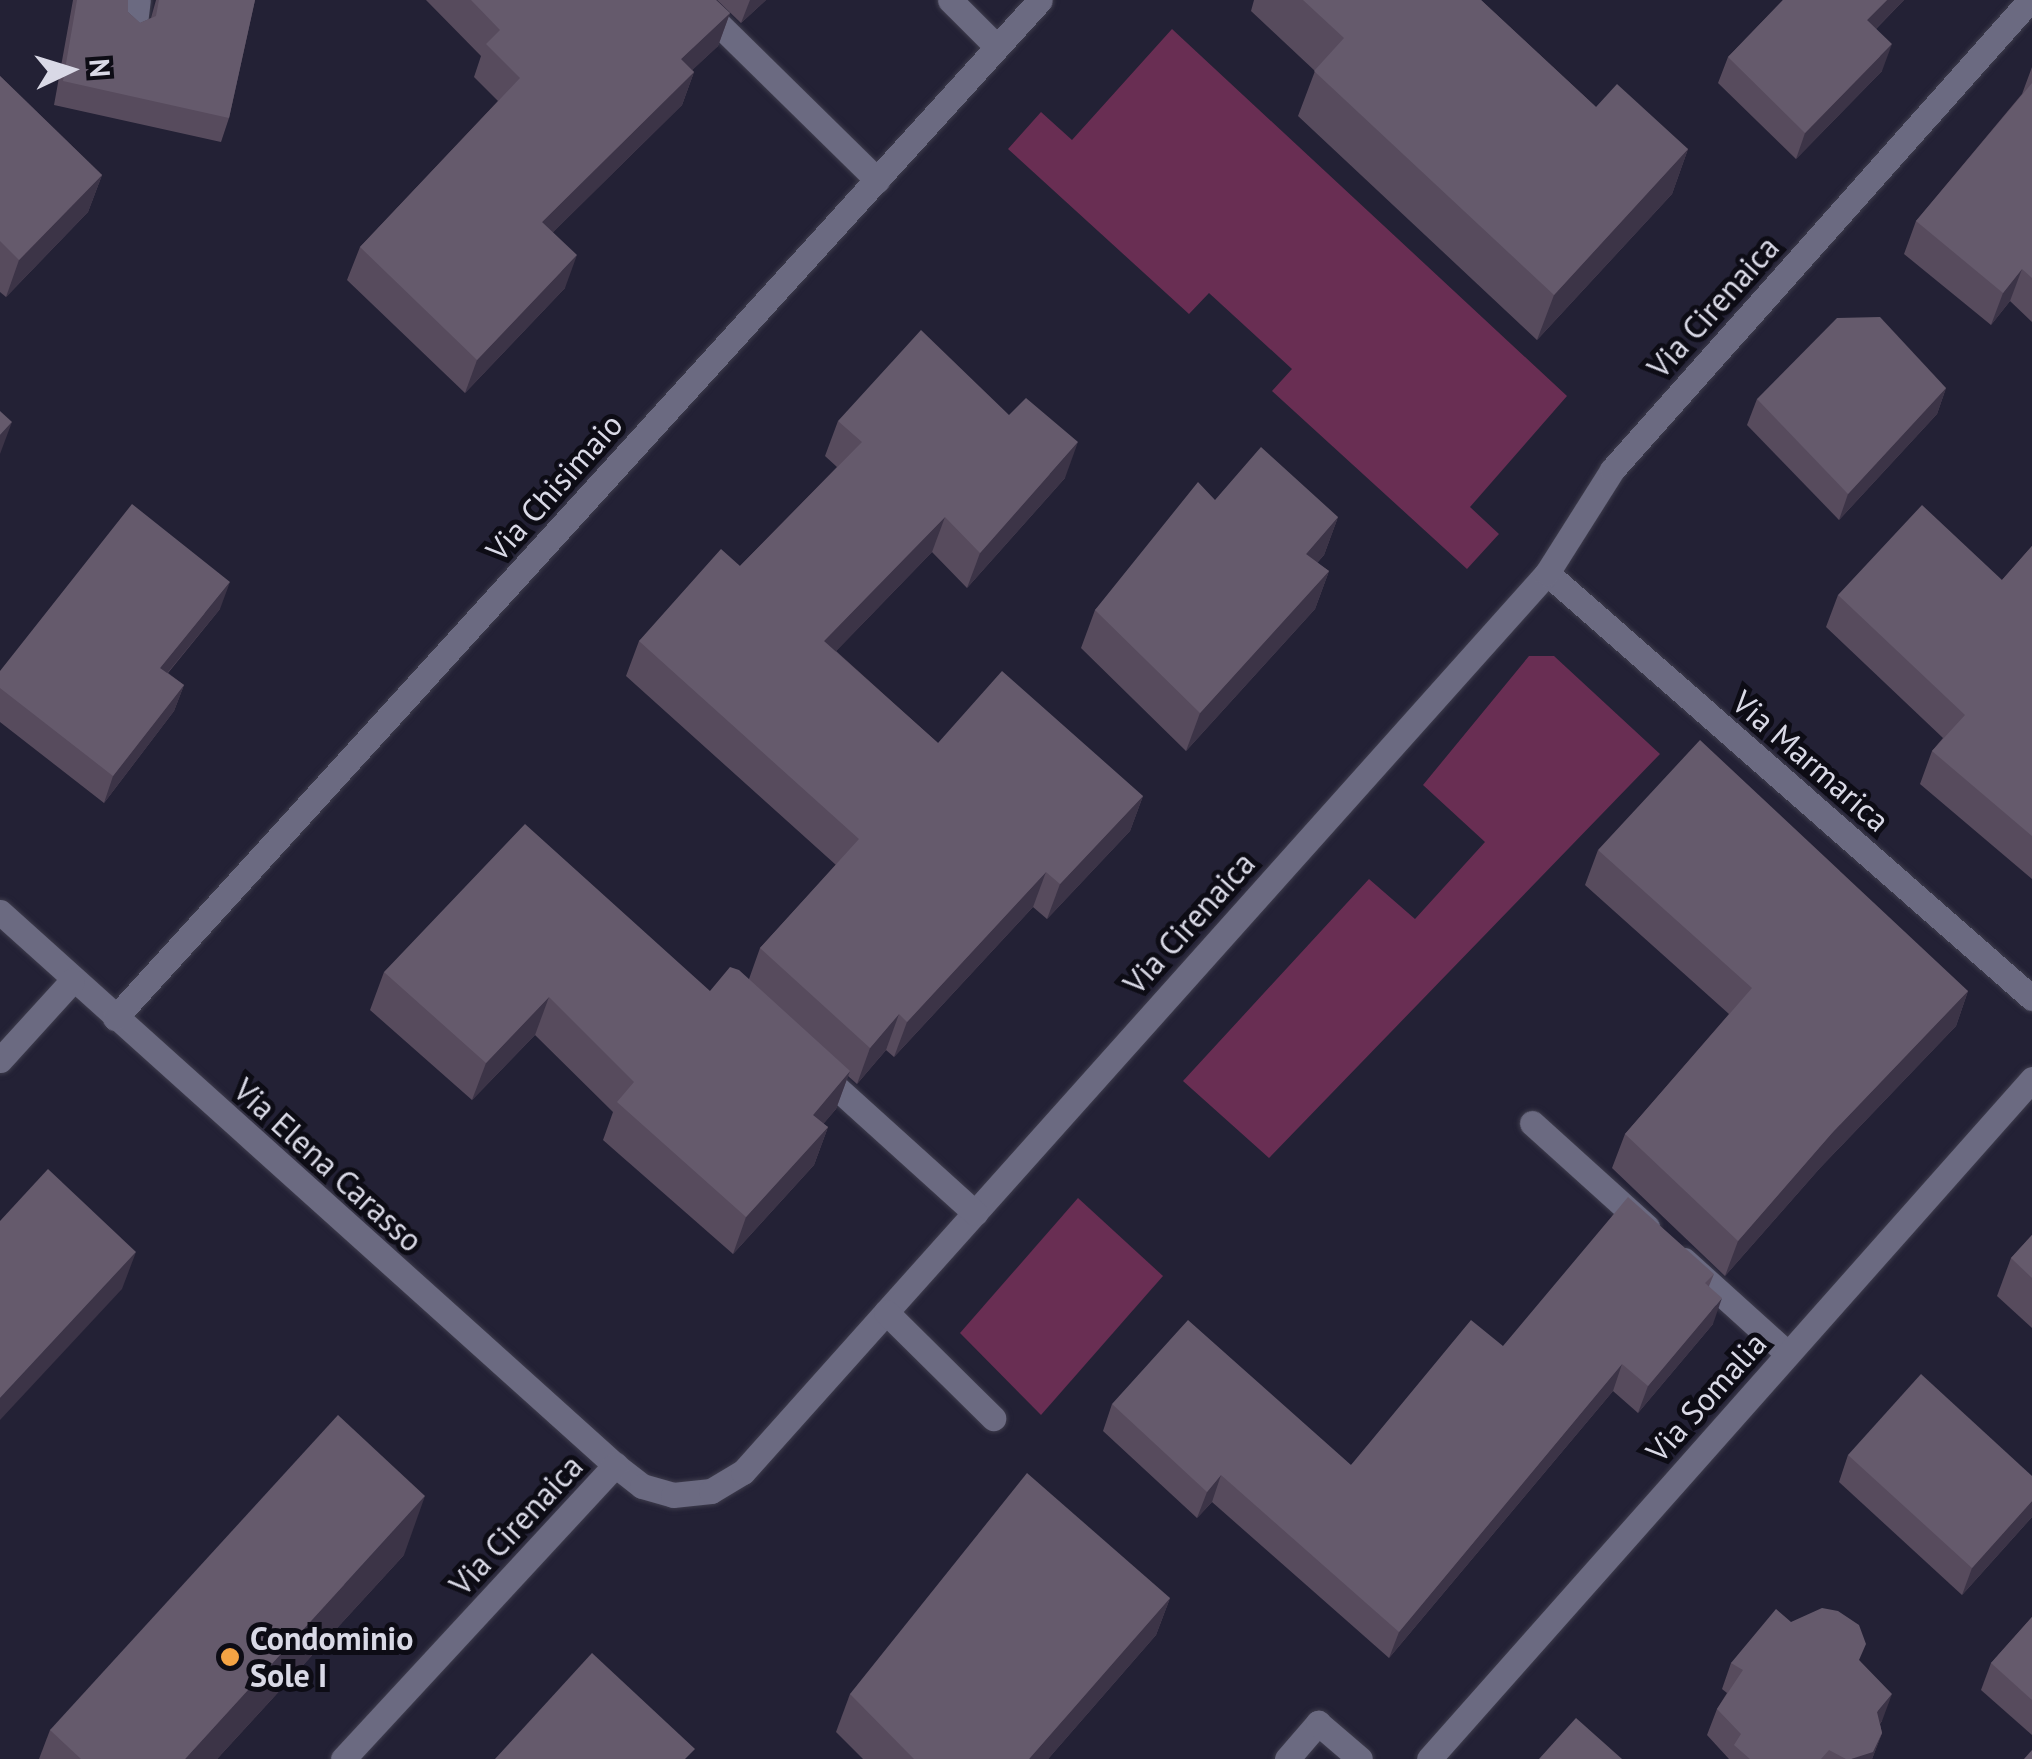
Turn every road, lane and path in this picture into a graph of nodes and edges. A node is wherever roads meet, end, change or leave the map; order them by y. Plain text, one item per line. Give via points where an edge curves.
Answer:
1 (138, 0) edge
2 (694, 0) edge
3 (950, 0) edge
4 (1040, 0) edge
5 (2030, 0) edge
6 (134, 31) edge
7 (998, 48) junction
8 (876, 180) junction
9 (1547, 574) junction
10 (0, 912) edge
11 (72, 980) junction
12 (2032, 998) edge
13 (115, 1018) junction
14 (799, 1053) edge
15 (0, 1060) edge
16 (2032, 1079) edge
17 (1532, 1123) dead end
18 (975, 1213) junction
19 (886, 1312) junction
20 (1788, 1354) junction
21 (993, 1418) dead end
22 (615, 1465) junction
23 (343, 1759) edge
24 (1287, 1759) edge
25 (1360, 1759) edge
26 (1429, 1759) edge

1 - 6 street
2 - 8 street
3 - 7 street
4 - 7 street, Via Chisimaio
5 - 9 street, Via Cirenaica via 1612,470
7 - 8 street, Via Chisimaio
8 - 13 street, Via Chisimaio
9 - 12 street, Via Marmarica
9 - 18 street, Via Cirenaica
10 - 11 street, Via Elena Carasso
11 - 13 street, Via Elena Carasso
11 - 15 street
13 - 22 street, Via Elena Carasso
14 - 18 street
16 - 20 street, Via Somalia
17 - 20 street
18 - 19 street, Via Cirenaica
19 - 21 street
19 - 22 street, Via Cirenaica via 743,1472 712,1491 673,1496 642,1486
20 - 26 street, Via Somalia
22 - 23 street, Via Cirenaica
24 - 25 street via 1318,1723

